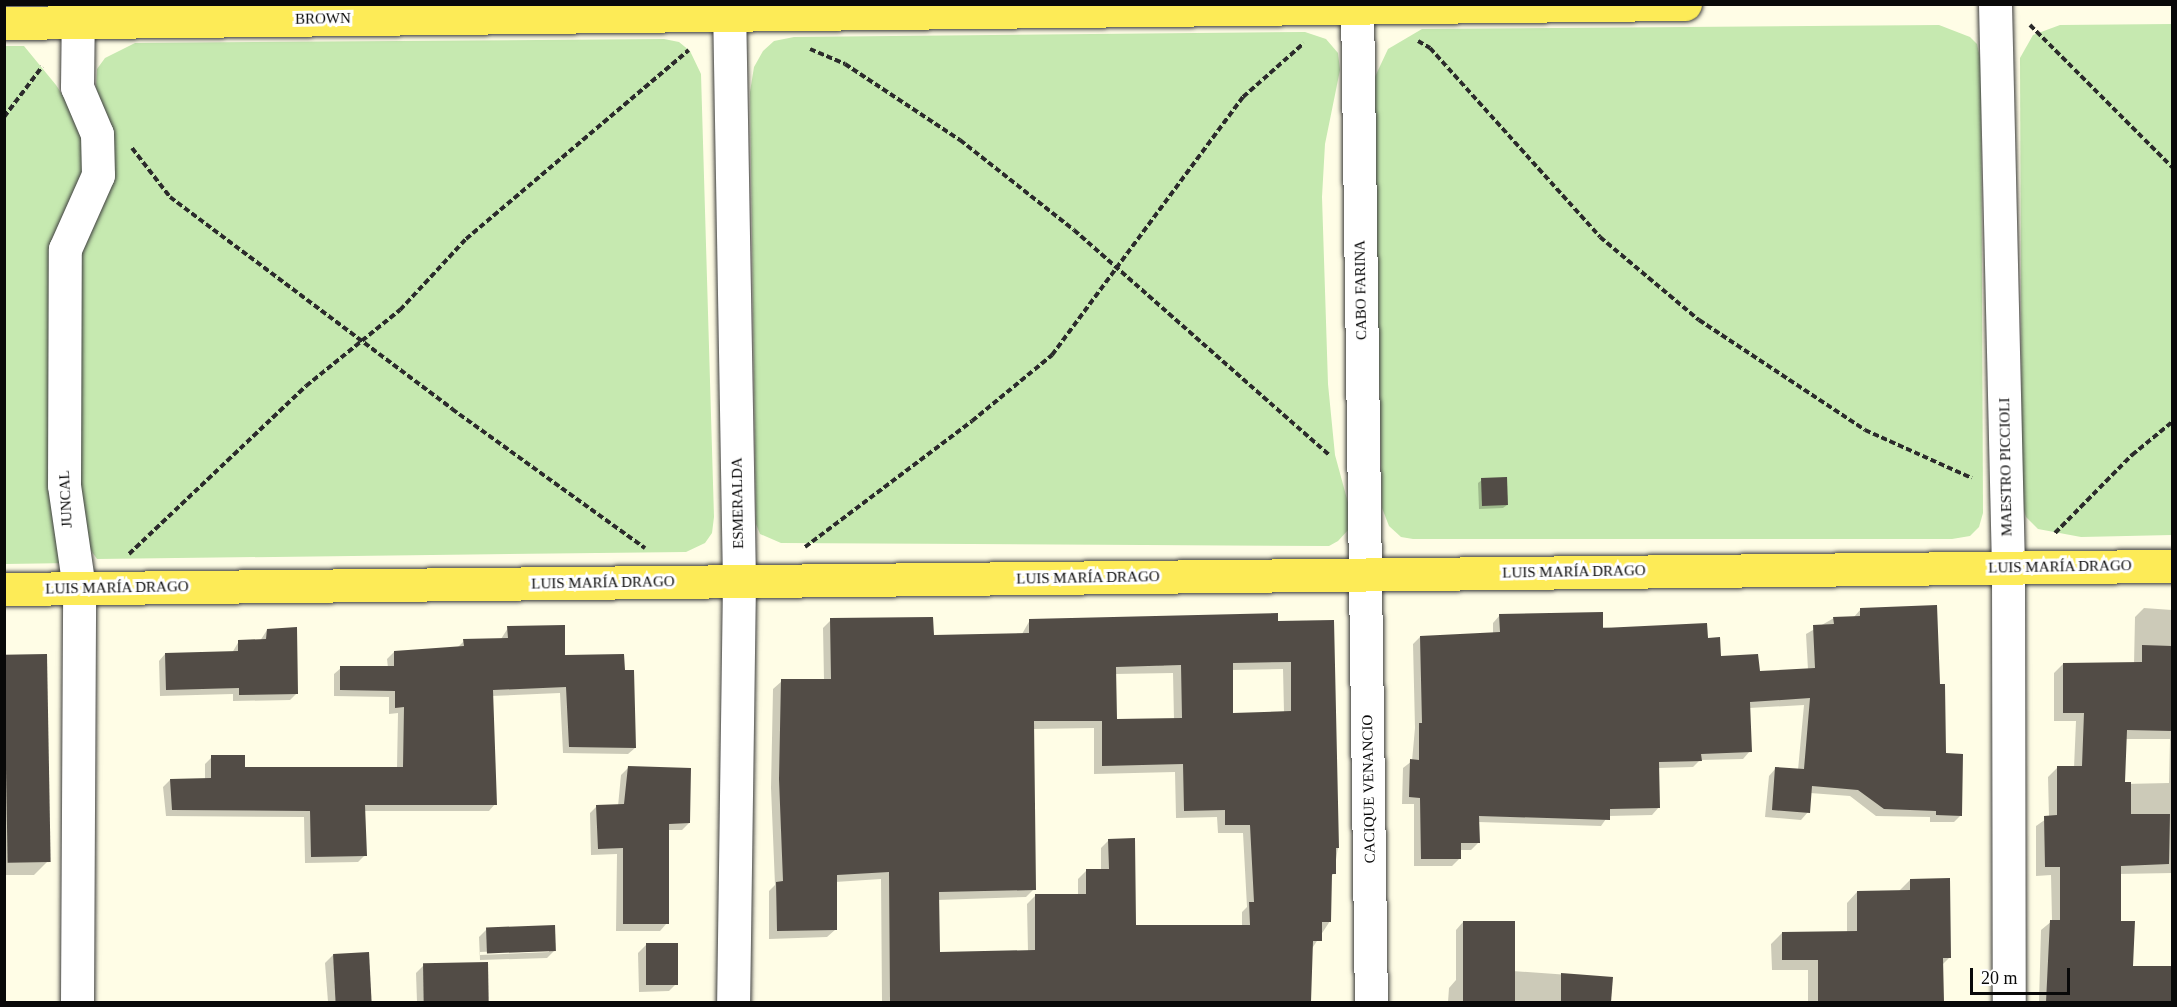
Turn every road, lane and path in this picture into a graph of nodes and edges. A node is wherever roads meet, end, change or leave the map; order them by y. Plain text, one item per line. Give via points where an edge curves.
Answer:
1 (1685, 4) edge
2 (1995, 4) edge
3 (1357, 6) edge
4 (729, 9) edge
5 (78, 13) edge
6 (2026, 21) dead end
7 (4, 23) edge
8 (1410, 36) dead end
9 (1308, 40) dead end
10 (803, 46) dead end
11 (130, 145) dead end
12 (2172, 167) edge
13 (1117, 267) junction
14 (363, 340) junction
15 (2172, 422) edge
16 (1365, 486) junction
17 (2007, 494) junction
18 (2172, 566) edge
19 (2015, 568) junction
20 (1366, 575) junction
21 (749, 581) junction
22 (687, 582) junction
23 (86, 588) junction
24 (4, 589) edge
25 (77, 1002) edge
26 (733, 1002) edge
27 (1371, 1002) edge
28 (2009, 1002) edge

1 - 3 main road, BROWN
2 - 17 street, MAESTRO PICCIOLI
3 - 4 main road, BROWN
3 - 16 street, CABO FARINA
4 - 5 main road, BROWN
4 - 14 path via 466,239 400,310
4 - 21 street, ESMERALDA
5 - 7 main road, BROWN
5 - 23 street, JUNCAL via 78,87 97,134 98,175 65,249 64,485
6 - 12 path
8 - 17 path via 1430,48 1600,237 1699,320 1865,430
9 - 13 path via 1243,96
10 - 13 path via 844,64 960,140
11 - 14 path via 170,197
13 - 16 path
13 - 21 path via 1052,355 972,421
14 - 22 path via 452,409 599,512
14 - 23 path via 306,386
15 - 19 path via 2132,455
16 - 20 street, CABO FARINA
17 - 19 street, MAESTRO PICCIOLI
18 - 19 main road, LUIS MARÍA DRAGO
19 - 20 main road, LUIS MARÍA DRAGO
19 - 28 street, MAESTRO PICCIOLI
20 - 21 main road, LUIS MARÍA DRAGO
20 - 27 street, CACIQUE VENANCIO
21 - 22 main road, LUIS MARÍA DRAGO
21 - 26 street, ESMERALDA
22 - 23 main road, LUIS MARÍA DRAGO
23 - 24 main road, LUIS MARÍA DRAGO
23 - 25 street, JUNCAL

